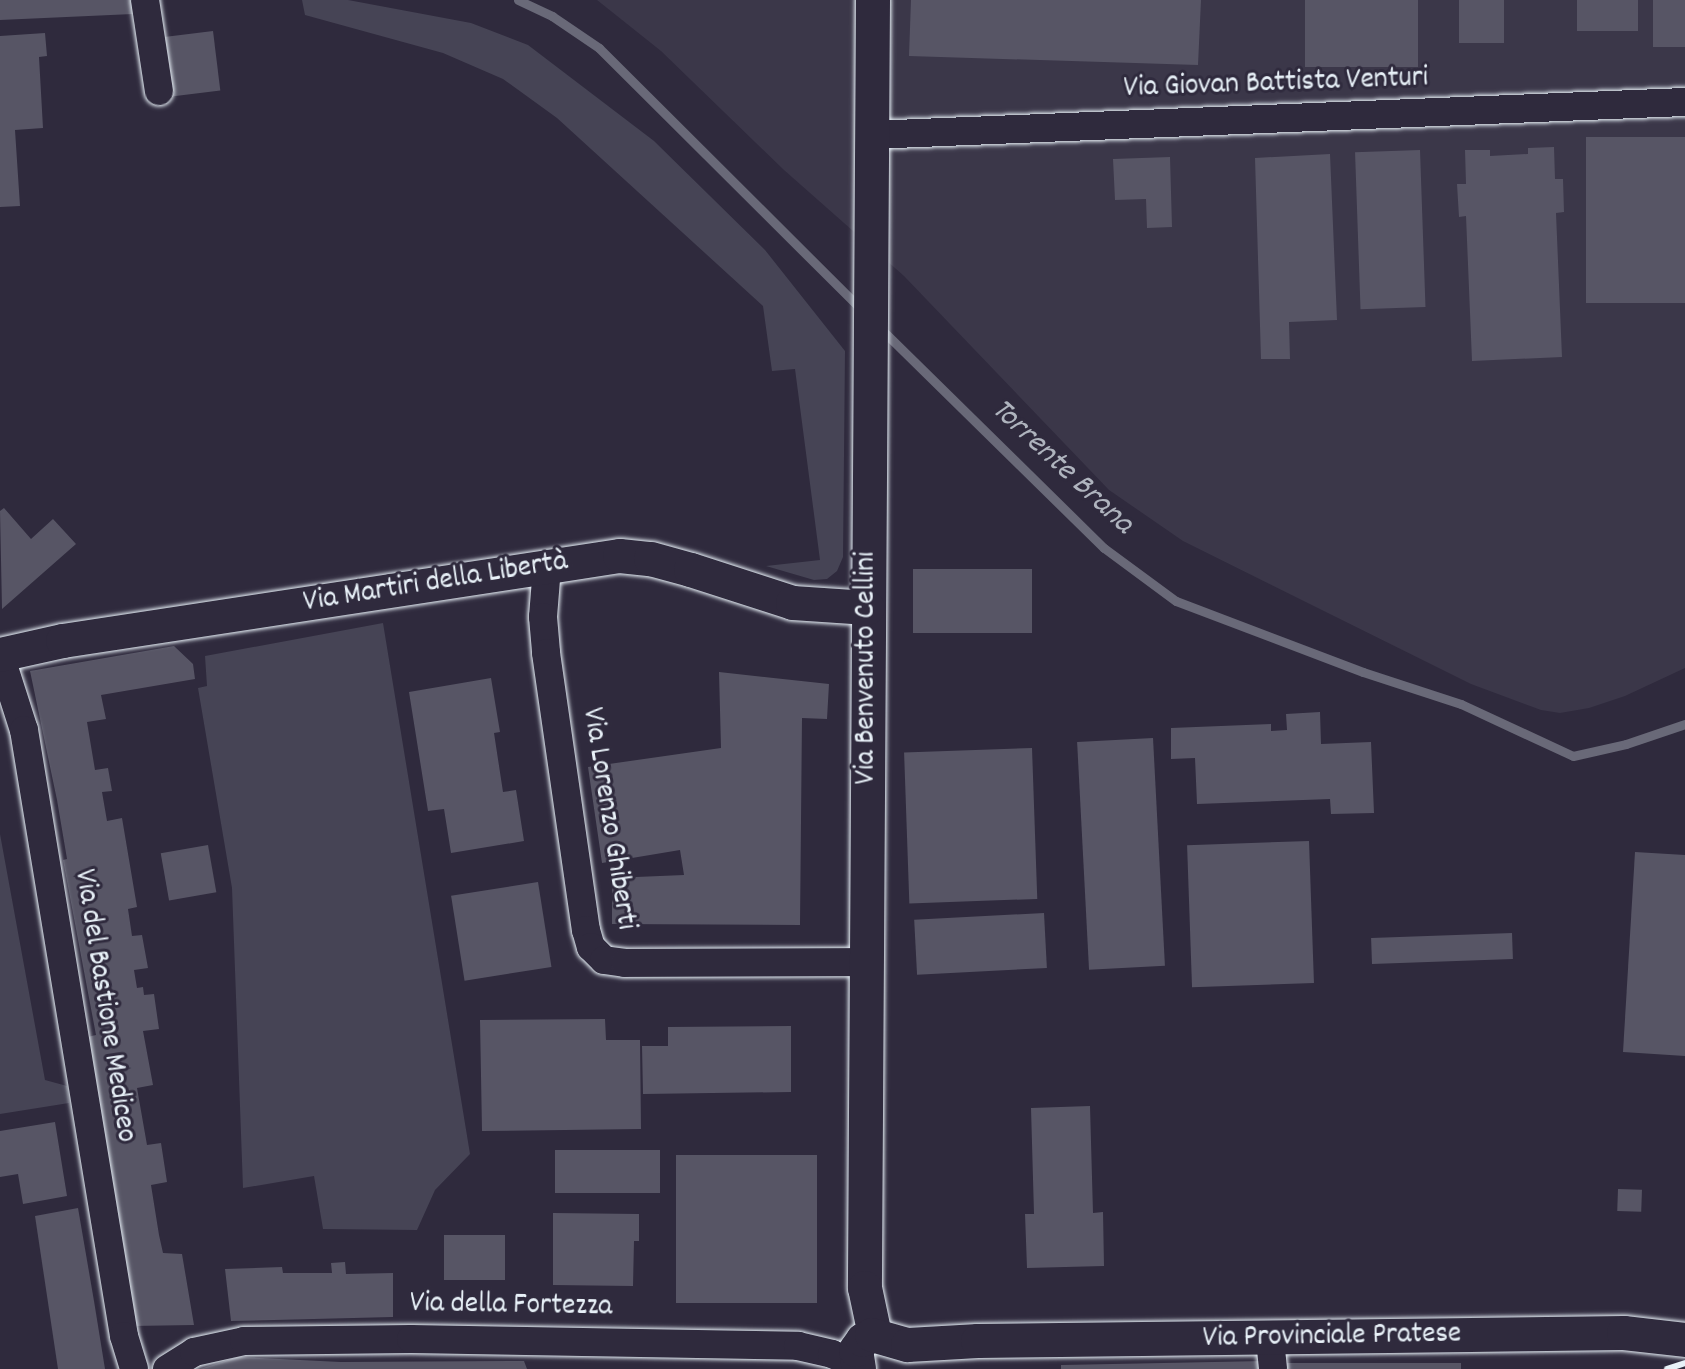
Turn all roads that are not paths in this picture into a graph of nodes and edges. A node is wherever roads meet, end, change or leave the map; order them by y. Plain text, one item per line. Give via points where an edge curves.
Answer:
1 (145, 0) edge
2 (873, 0) edge
3 (159, 91) dead end
4 (1685, 102) edge
5 (870, 135) junction
6 (547, 567) junction
7 (868, 608) junction
8 (0, 655) edge
9 (867, 962) junction
10 (1685, 1340) edge
11 (978, 1341) junction
12 (886, 1348) edge
13 (1272, 1354) edge
14 (858, 1367) edge
15 (134, 1369) edge
16 (167, 1369) edge
17 (907, 1369) edge

1 - 3 street
2 - 5 street, Via Benvenuto Cellini
4 - 5 street, Via Giovan Battista Venturi
5 - 7 street, Via Benvenuto Cellini
6 - 7 street, Via Martiri della Libertà via 635,557 793,603
6 - 8 street, Via Martiri della Libertà
6 - 9 street, Via Lorenzo Ghiberti via 546,653 591,947 615,963
7 - 9 street, Via Benvenuto Cellini
8 - 15 street, Via del Bastione Mediceo via 24,730 124,1336
9 - 12 street, Via Benvenuto Cellini via 865,1288
10 - 13 street, Via Provinciale Pratese via 1624,1333
11 - 12 street, Via Provinciale Pratese
11 - 13 street, Via Provinciale Pratese
11 - 17 street, Via Provinciale Pratese via 950,1358
12 - 14 street via 858,1346
14 - 16 street, Via della Fortezza via 798,1346 396,1339 228,1343 194,1352

